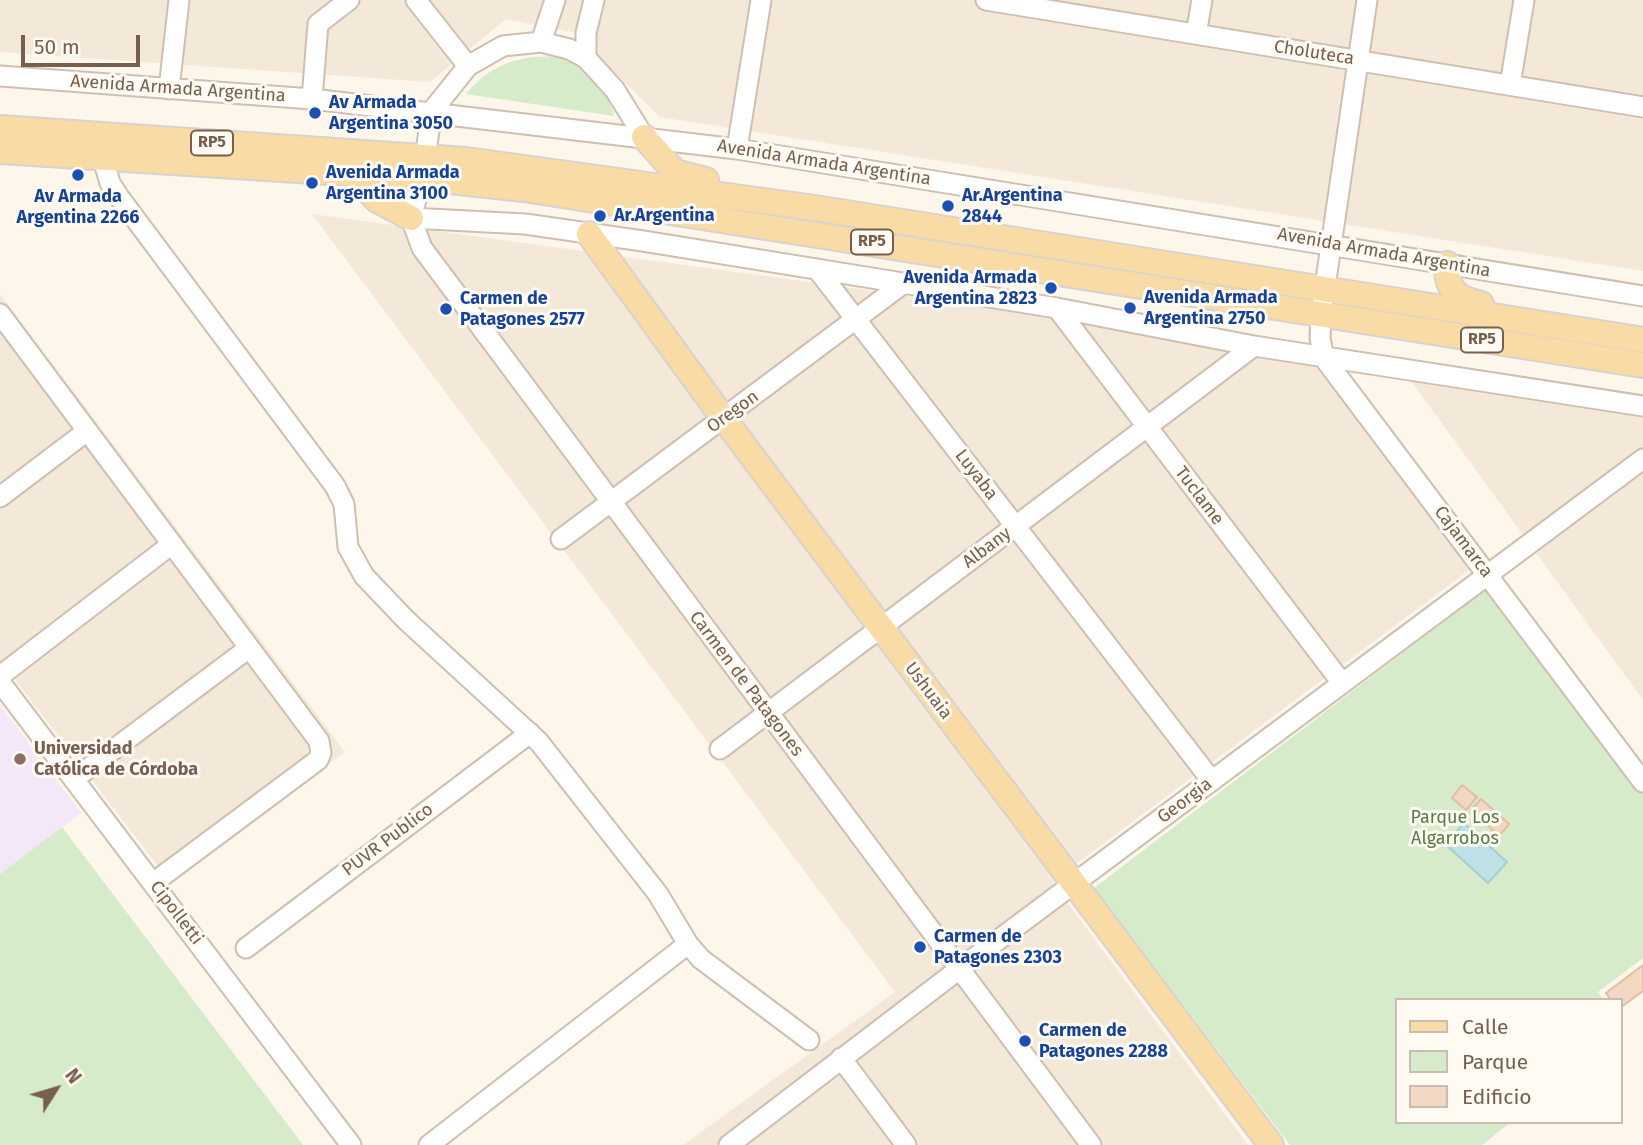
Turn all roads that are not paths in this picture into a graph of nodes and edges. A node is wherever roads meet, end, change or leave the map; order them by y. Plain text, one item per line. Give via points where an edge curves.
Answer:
1 (178, 0) edge
2 (349, 0) edge
3 (416, 0) edge
4 (555, 0) edge
5 (594, 0) edge
6 (761, 0) edge
7 (986, 0) edge
8 (1202, 0) edge
9 (1367, 0) edge
10 (1524, 0) edge
11 (1058, 6) edge
12 (1196, 34) junction
13 (541, 42) junction
14 (586, 58) junction
15 (1357, 60) junction
16 (468, 66) junction
17 (0, 76) edge
18 (1510, 85) junction
19 (169, 89) junction
20 (312, 99) junction
21 (1643, 107) edge
22 (432, 111) junction
23 (0, 128) edge
24 (644, 137) junction
25 (737, 149) junction
26 (0, 151) edge
27 (103, 159) junction
28 (423, 167) junction
29 (355, 175) junction
30 (815, 208) junction
31 (411, 218) junction
32 (589, 234) junction
33 (1332, 244) junction
34 (1447, 264) junction
35 (817, 269) junction
36 (904, 283) junction
37 (1643, 296) edge
38 (1322, 302) junction
39 (1057, 308) junction
40 (858, 320) junction
41 (3, 324) edge
42 (1545, 324) junction
43 (1643, 340) edge
44 (1254, 346) junction
45 (1325, 358) junction
46 (1643, 365) edge
47 (1643, 406) edge
48 (724, 419) junction
49 (1147, 427) junction
50 (88, 431) junction
51 (1643, 459) edge
52 (0, 497) edge
53 (610, 502) junction
54 (1016, 526) junction
55 (561, 539) dead end
56 (172, 544) junction
57 (1488, 575) junction
58 (881, 628) junction
59 (249, 648) junction
60 (0, 676) edge
61 (0, 682) edge
62 (1342, 683) junction
63 (767, 712) junction
64 (530, 733) junction
65 (720, 749) dead end
66 (74, 779) junction
67 (1212, 782) junction
68 (1643, 782) edge
69 (153, 883) junction
70 (1074, 884) junction
71 (688, 944) junction
72 (246, 947) dead end
73 (958, 970) junction
74 (809, 1040) dead end
75 (841, 1058) junction
76 (351, 1145) edge
77 (429, 1145) edge
78 (729, 1145) edge
79 (906, 1145) edge
80 (1091, 1145) edge
81 (1271, 1145) edge

1 - 19 street
2 - 20 street via 323,19 315,34
3 - 16 street
4 - 13 street
5 - 14 street
6 - 25 street
7 - 11 street, Choluteca
8 - 12 street
9 - 15 street, Cajamarca
10 - 18 street
11 - 12 street, Choluteca
12 - 15 street, Choluteca
13 - 14 street
13 - 16 street via 503,46
14 - 24 street via 615,90
15 - 18 street, Choluteca
15 - 33 street, Cajamarca
16 - 22 street
17 - 19 street, Avenida Armada Argentina
18 - 21 street, Choluteca
19 - 20 street, Avenida Armada Argentina
20 - 22 street, Avenida Armada Argentina
22 - 24 street, Avenida Armada Argentina
22 - 28 street
23 - 28 main road, RP5
24 - 25 street, Avenida Armada Argentina
24 - 30 main road via 684,176 788,197
25 - 33 street, Avenida Armada Argentina
26 - 27 main road, RP5
27 - 29 main road, RP5
27 - 64 street via 119,197 335,486 344,503 348,547 364,576
28 - 29 main road, RP5
28 - 30 main road, RP5
28 - 31 street
28 - 38 main road, RP5 via 524,189
29 - 31 main road via 377,200
30 - 38 main road, RP5
31 - 32 street via 525,224
31 - 53 street, Carmen de Patagones via 422,248
32 - 35 street
32 - 48 main road, Ushuaia
33 - 34 street, Avenida Armada Argentina
33 - 38 street, Cajamarca
34 - 37 street, Avenida Armada Argentina
34 - 42 main road via 1454,294
35 - 36 street
35 - 40 street, Luyaba
36 - 39 street
36 - 40 street, Oregon
38 - 42 main road, RP5
38 - 45 street, Cajamarca via 1320,338
38 - 46 main road, RP5
39 - 44 street
39 - 49 street, Tuclame
40 - 48 street, Oregon
40 - 54 street, Luyaba
41 - 50 street
42 - 43 main road, RP5
44 - 45 street
44 - 49 street, Albany
45 - 47 street
45 - 57 street, Cajamarca
48 - 53 street, Oregon
48 - 58 main road, Ushuaia
49 - 54 street, Albany
49 - 62 street, Tuclame
50 - 52 street
50 - 56 street
51 - 57 street, Georgia
53 - 55 street, Oregon
53 - 63 street, Carmen de Patagones
54 - 58 street, Albany
54 - 67 street, Luyaba
56 - 59 street
56 - 60 street
57 - 62 street, Georgia
57 - 68 street, Cajamarca
58 - 63 street, Albany
58 - 70 main road, Ushuaia
59 - 66 street
59 - 69 street via 319,741 321,753 318,760
61 - 66 street, Cipolletti
62 - 67 street, Georgia
63 - 65 street, Albany
63 - 73 street, Carmen de Patagones
64 - 71 street via 659,894
64 - 72 street, PUVR Publico
66 - 69 street, Cipolletti
67 - 70 street, Georgia
69 - 76 street, Cipolletti
70 - 73 street, Georgia
70 - 81 main road, Ushuaia
71 - 74 street via 701,959
71 - 77 street
73 - 75 street, Georgia
73 - 80 street, Carmen de Patagones
75 - 78 street, Georgia
75 - 79 street

